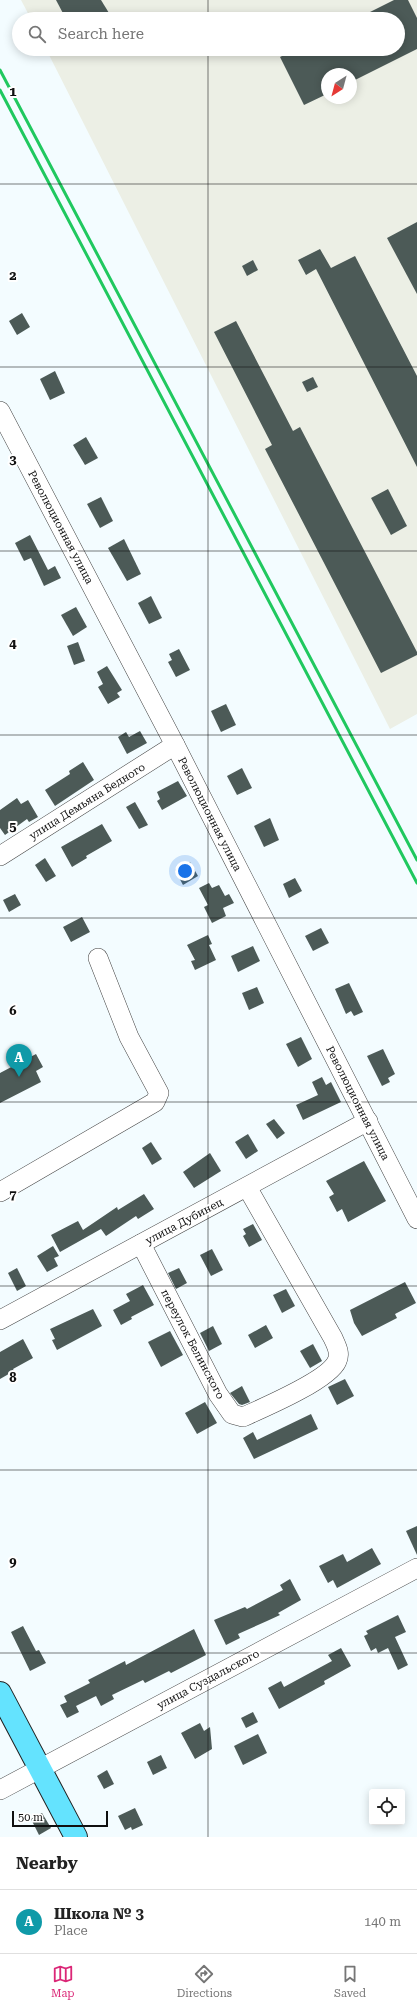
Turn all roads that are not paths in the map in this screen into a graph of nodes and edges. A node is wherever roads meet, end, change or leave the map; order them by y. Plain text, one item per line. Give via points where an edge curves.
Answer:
1 (0, 411) edge
2 (175, 745) junction
3 (0, 856) edge
4 (98, 958) dead end
5 (368, 1121) junction
6 (247, 1187) junction
7 (0, 1192) edge
8 (417, 1219) edge
9 (141, 1244) junction
10 (0, 1320) edge
11 (417, 1568) edge
12 (0, 1693) edge
13 (39, 1769) junction
14 (0, 1790) edge
15 (76, 1837) edge

1 - 2 street, Революционная улица
2 - 3 street, улица Демьяна Бедного
2 - 5 street, Революционная улица
4 - 7 street via 129,1037 159,1093 155,1102
5 - 6 street, улица Дубинец
5 - 8 street, Революционная улица
6 - 9 street, улица Дубинец
6 - 9 street, переулок Белинского via 339,1353 337,1362 327,1373 291,1393 243,1417 232,1414 218,1394
9 - 10 street, улица Дубинец
11 - 13 street, улица Суздальского
12 - 13 main road
13 - 14 street, улица Суздальского
13 - 15 main road

